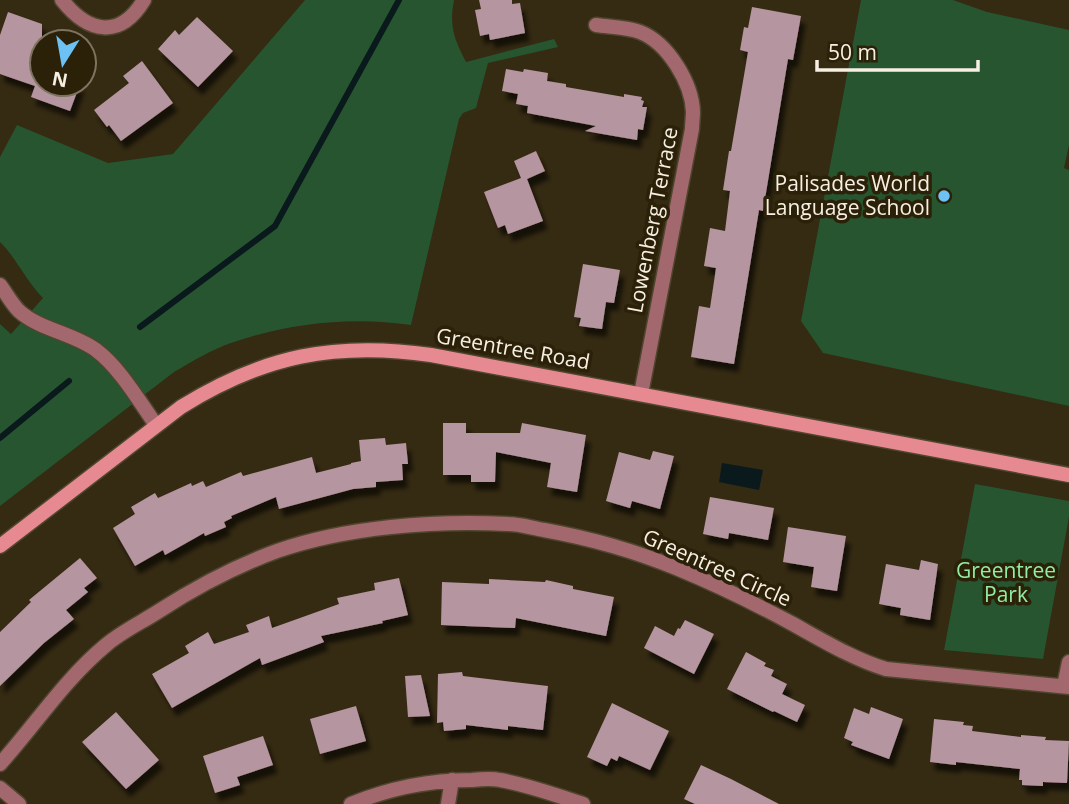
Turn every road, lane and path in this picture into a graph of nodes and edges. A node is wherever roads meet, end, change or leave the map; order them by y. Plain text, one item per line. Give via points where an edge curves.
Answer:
1 (61, 0) edge
2 (144, 0) edge
3 (596, 25) dead end
4 (0, 285) edge
5 (641, 394) junction
6 (156, 425) junction
7 (1069, 475) edge
8 (0, 546) edge
9 (1069, 662) edge
10 (1067, 687) edge
11 (0, 764) edge
12 (452, 780) junction
13 (0, 788) edge
14 (19, 804) edge
15 (351, 804) edge
16 (448, 804) edge
17 (583, 804) edge

1 - 2 street via 80,19 106,28 136,14
3 - 5 street, Lowenberg Terrace via 638,31 664,49 685,82 693,112
4 - 6 street via 33,321 97,351
5 - 6 street, Greentree Road via 401,351 323,352 277,361 232,378
5 - 7 street, Greentree Road
6 - 8 street, Greentree Road
9 - 10 street
10 - 11 street, Greentree Circle via 886,669 675,568 628,551 510,524 425,524 324,538 278,551 176,600 107,644 65,684
12 - 15 street via 391,790
12 - 16 street
12 - 17 street via 497,779
13 - 14 street

